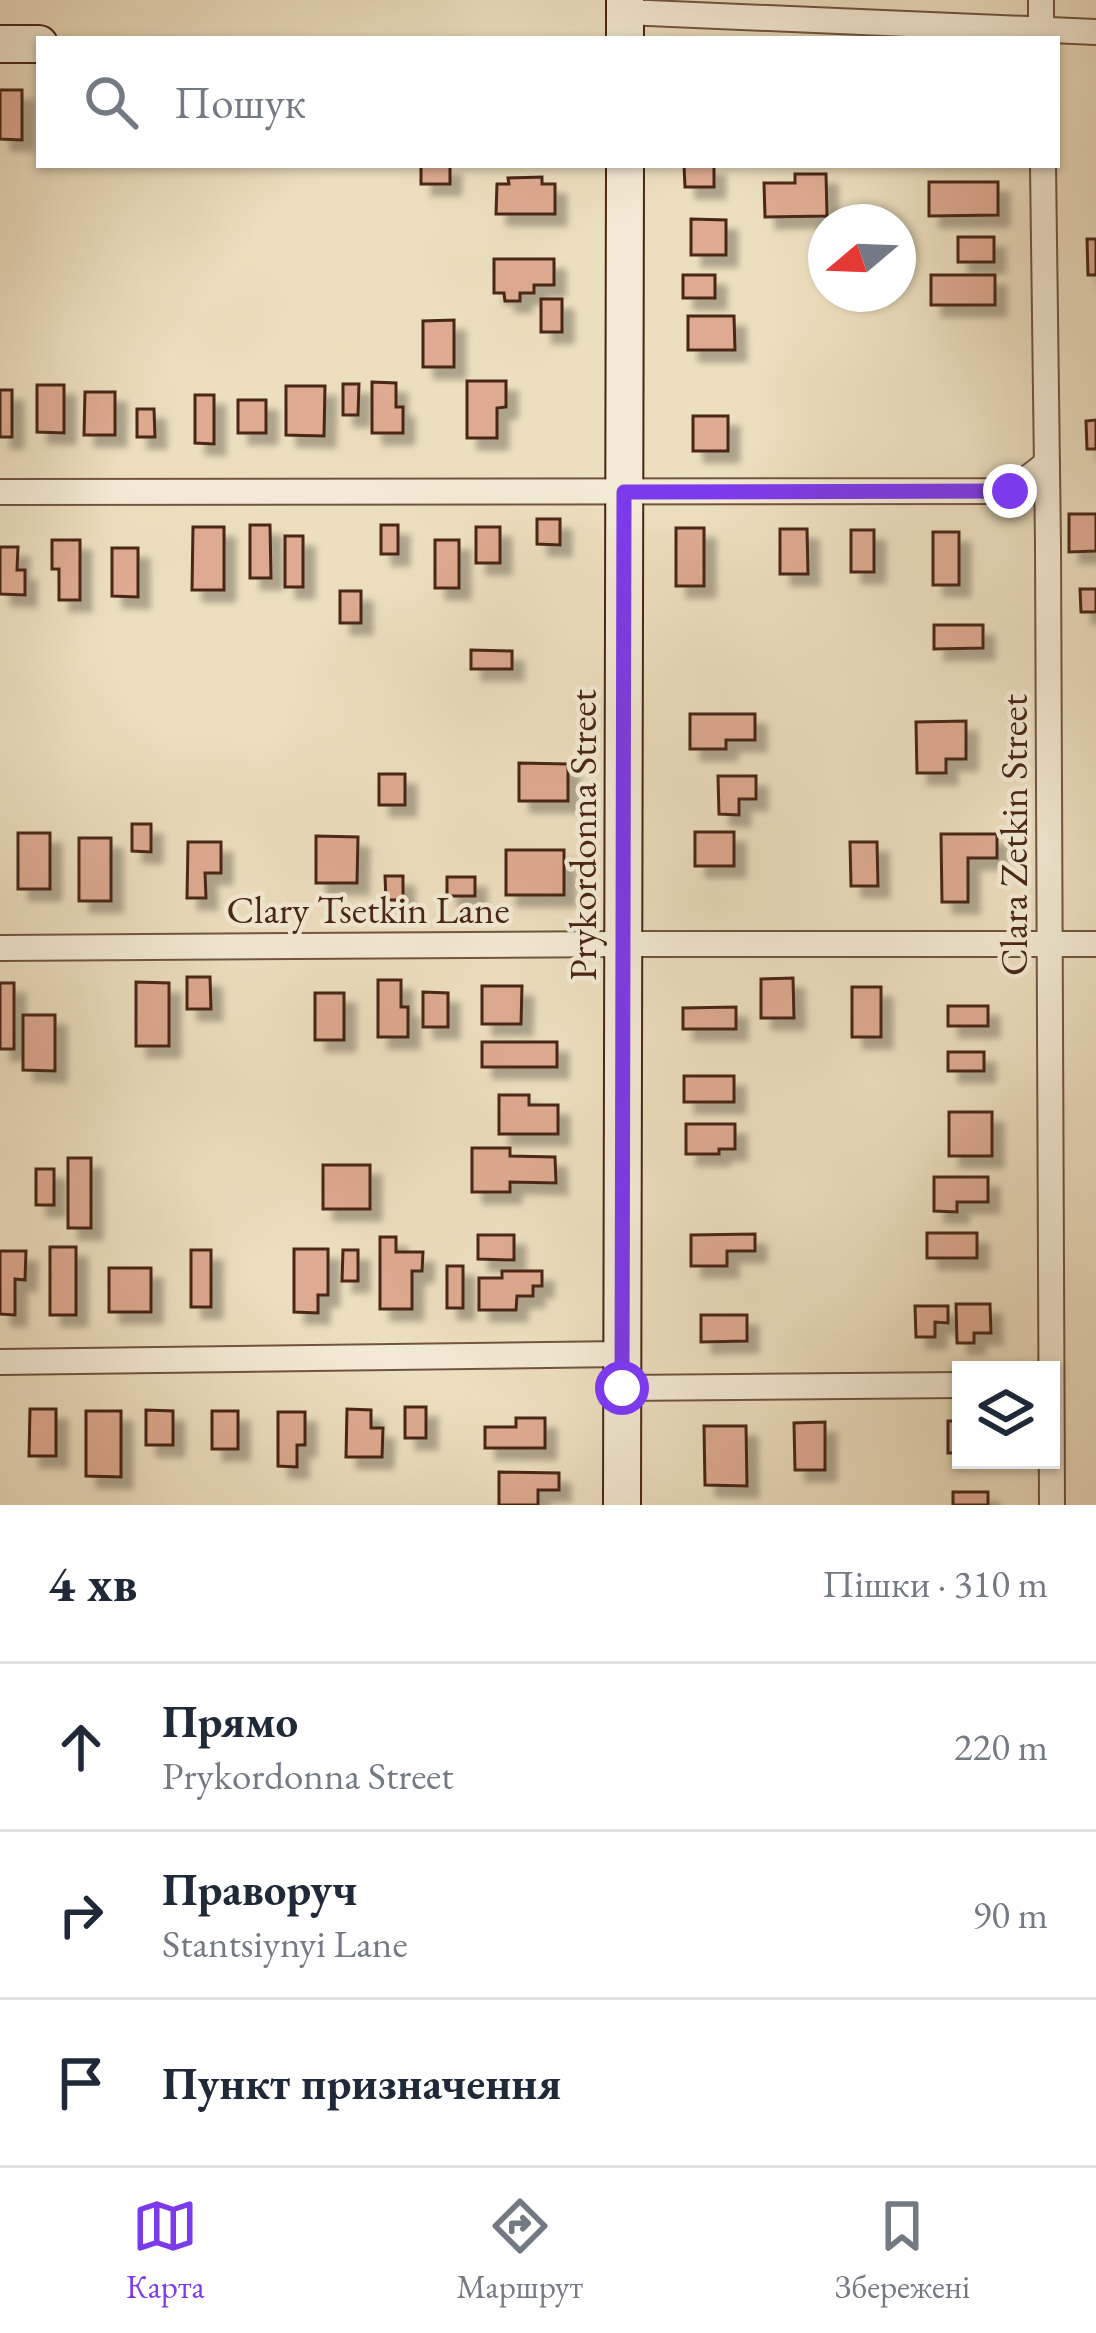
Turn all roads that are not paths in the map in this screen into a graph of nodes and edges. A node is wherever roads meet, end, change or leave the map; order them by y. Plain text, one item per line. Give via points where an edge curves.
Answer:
1 (1041, 0) edge
2 (625, 17) edge
3 (1096, 32) edge
4 (1041, 34) edge
5 (0, 44) edge
6 (36, 44) edge
7 (625, 168) edge
8 (1043, 168) edge
9 (1047, 464) junction
10 (0, 492) edge
11 (624, 492) junction
12 (623, 944) junction
13 (1050, 944) junction
14 (1096, 944) edge
15 (0, 948) edge
16 (1051, 1361) edge
17 (0, 1362) edge
18 (623, 1371) junction
19 (952, 1385) edge
20 (1052, 1469) edge
21 (622, 1505) edge
22 (1052, 1505) edge

1 - 4 street
2 - 4 street
3 - 4 street
5 - 6 street
7 - 11 street, Prykordonna Street
8 - 9 street, Clara Zetkin Street
9 - 11 street via 1010,491
9 - 13 street, Clara Zetkin Street
10 - 11 street
11 - 12 street, Prykordonna Street
12 - 13 street, Clary Tsetkin Lane
12 - 15 street, Clary Tsetkin Lane
12 - 18 street, Prykordonna Street
13 - 14 street, Clary Tsetkin Lane
13 - 16 street, Clara Zetkin Street
17 - 18 street
18 - 19 street
18 - 21 street, Prykordonna Street
20 - 22 street, Clara Zetkin Street

